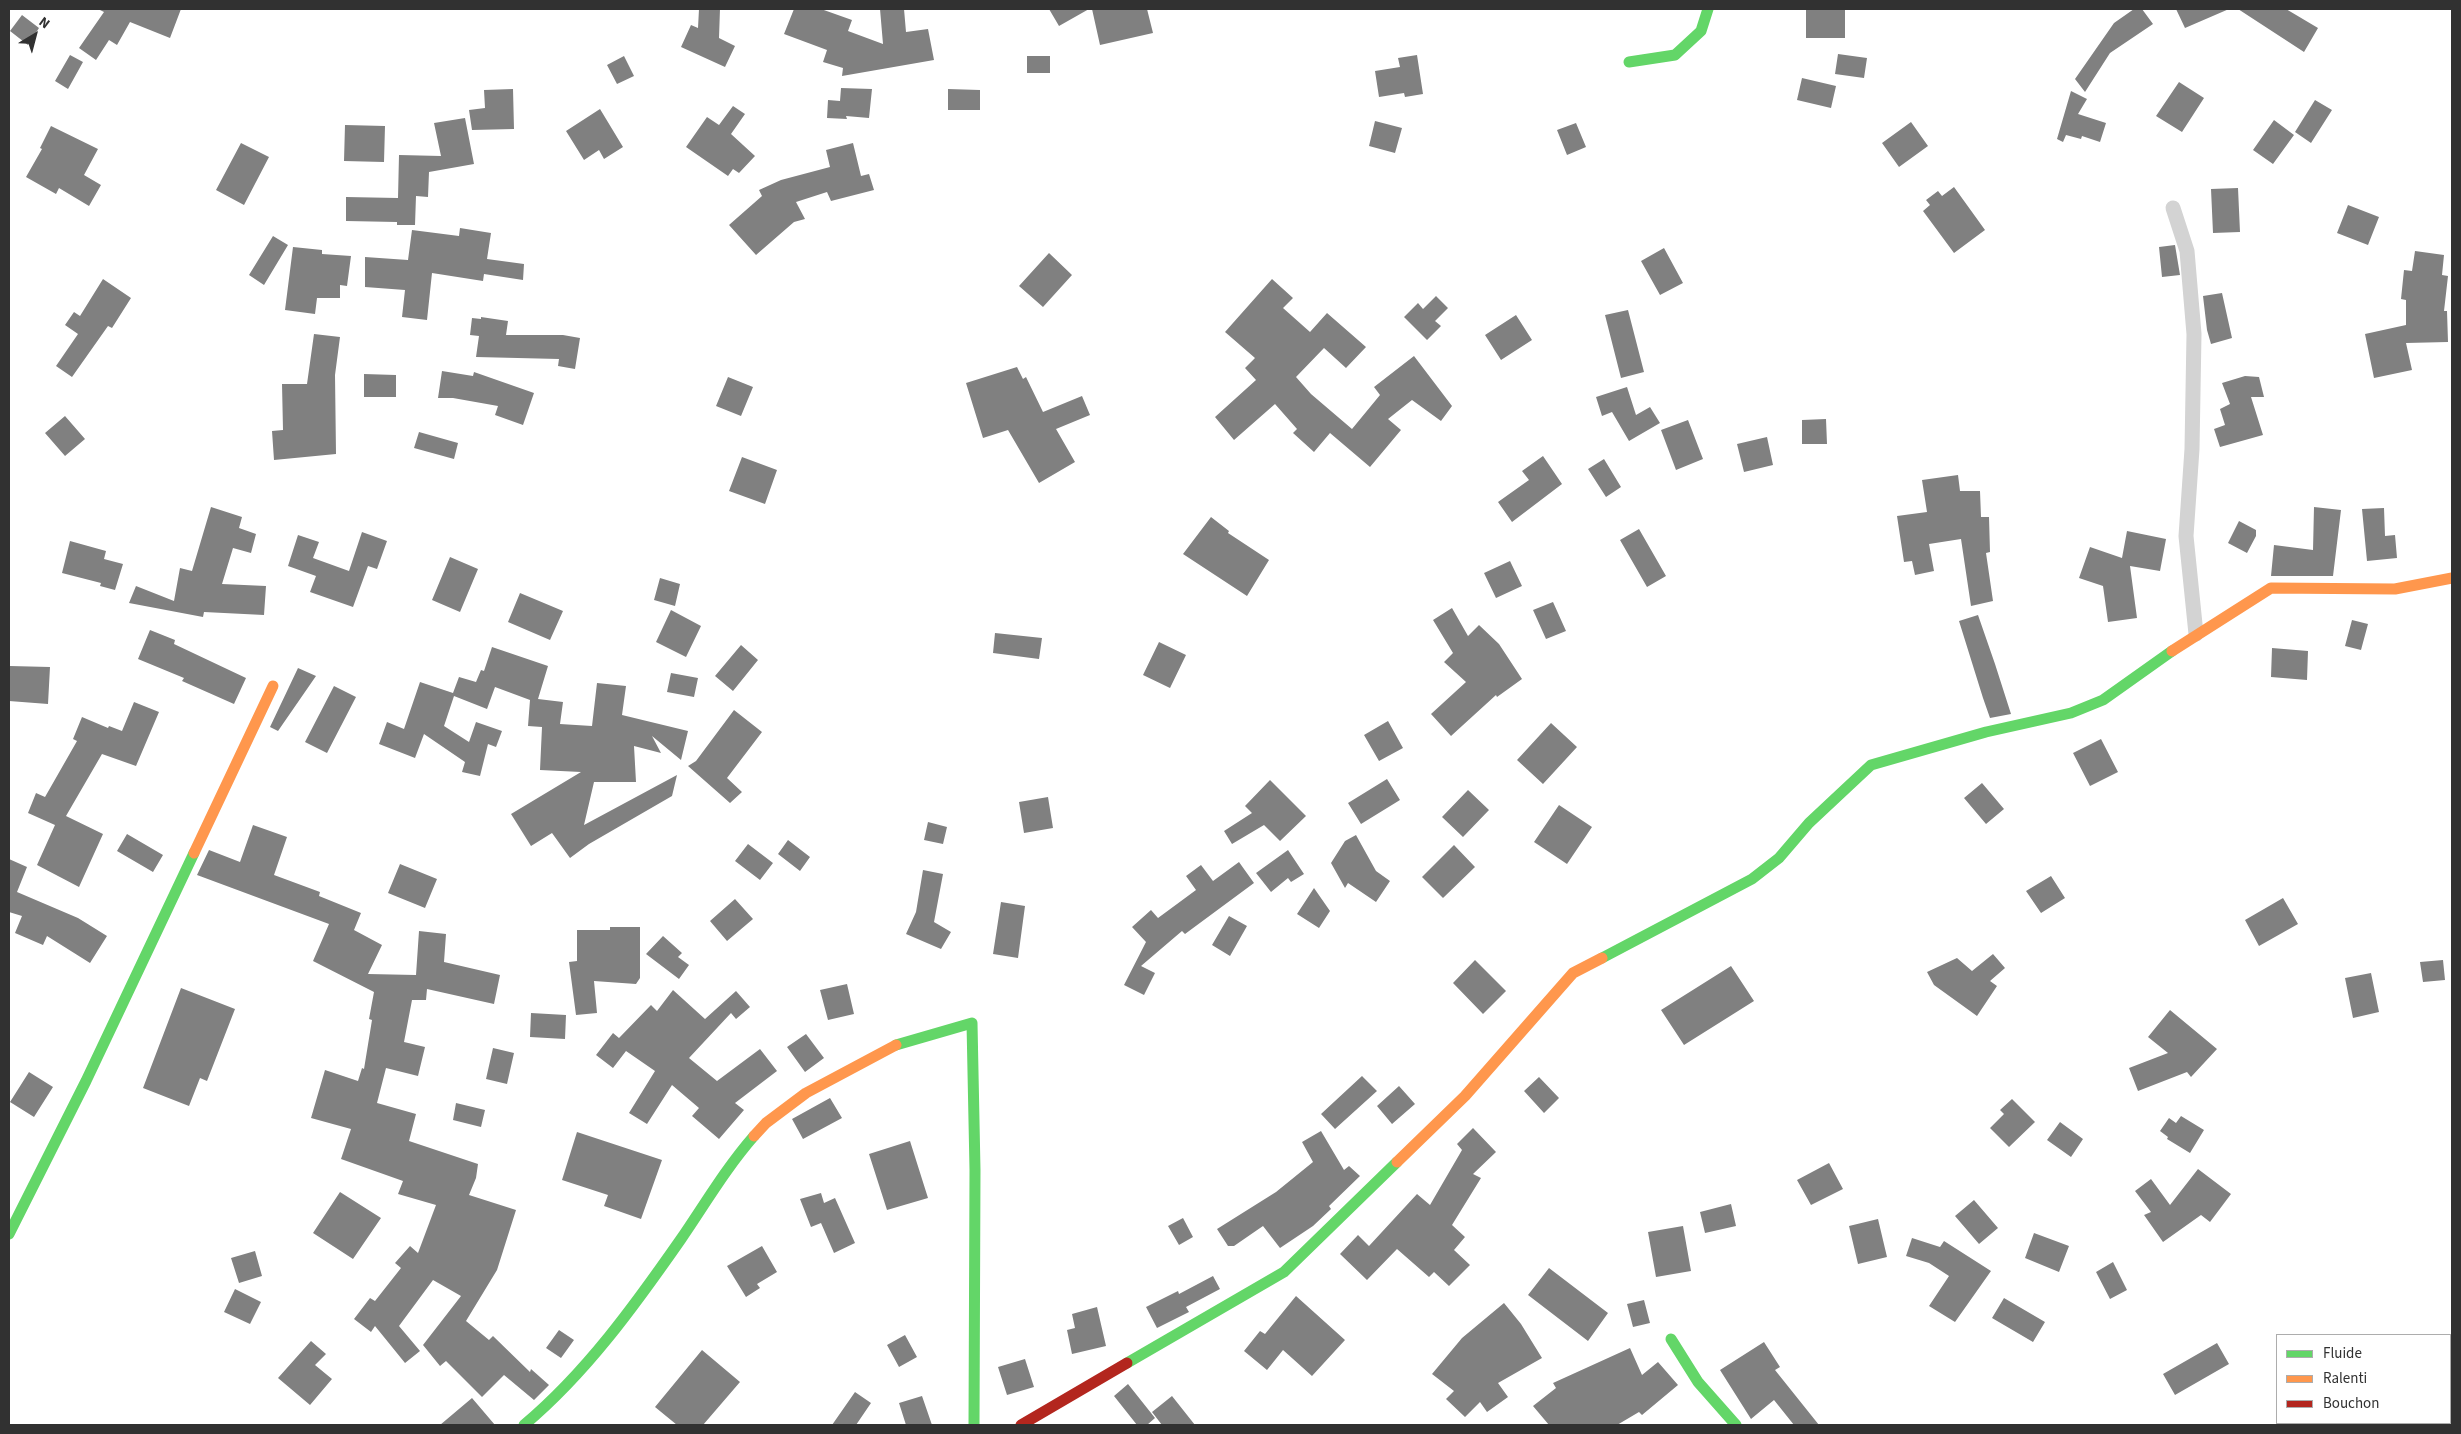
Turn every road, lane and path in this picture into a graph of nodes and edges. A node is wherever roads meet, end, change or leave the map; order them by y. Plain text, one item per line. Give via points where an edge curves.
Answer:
1 (1708, 9) edge
2 (1629, 62) dead end
3 (2173, 208) dead end
4 (2452, 578) edge
5 (2196, 634) junction
6 (273, 686) dead end
7 (9, 1234) edge
8 (1671, 1339) dead end
9 (524, 1425) edge
10 (974, 1425) edge
11 (1021, 1425) edge
12 (1736, 1425) edge

1 - 2 street via 1701,31 1675,55
3 - 5 street via 2187,251 2194,334 2192,449 2186,536
4 - 5 street via 2395,589 2271,588
5 - 11 street via 2103,700 2071,713 1986,732 1871,765 1809,823 1779,858 1752,879 1573,973 1465,1096 1284,1272
6 - 7 street via 86,1081
8 - 12 street via 1698,1382
9 - 10 street via 549,1404 604,1344 735,1158 766,1122 806,1093 893,1046 972,1023

